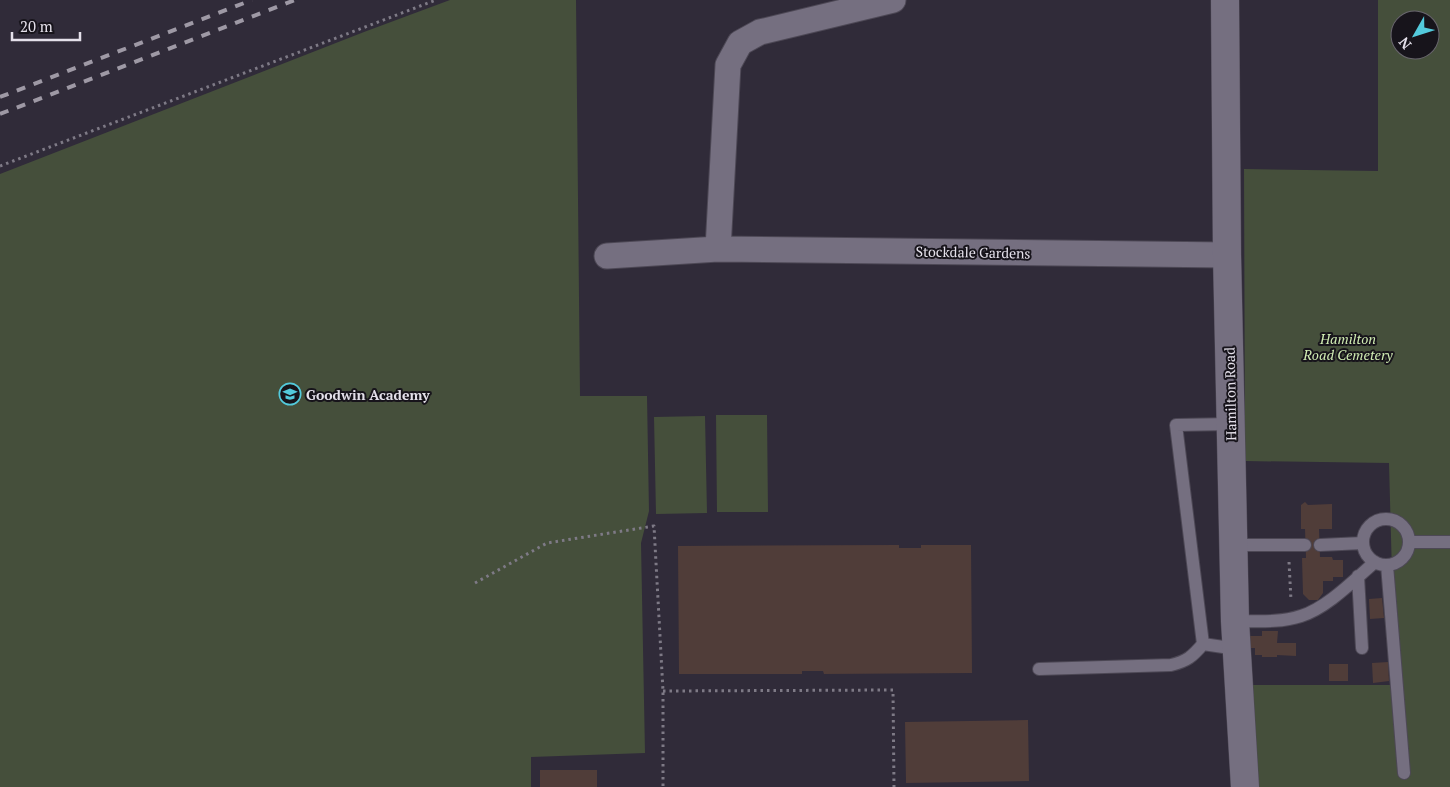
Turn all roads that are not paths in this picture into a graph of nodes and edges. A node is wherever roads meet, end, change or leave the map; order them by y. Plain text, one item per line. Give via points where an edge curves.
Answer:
1 (893, 0) edge
2 (1225, 0) edge
3 (718, 249) junction
4 (1227, 255) junction
5 (607, 256) dead end
6 (1231, 424) junction
7 (1410, 542) junction
8 (1450, 542) edge
9 (1363, 543) junction
10 (1234, 545) junction
11 (1304, 545) dead end
12 (1320, 545) dead end
13 (1381, 564) junction
14 (1358, 576) junction
15 (1235, 621) junction
16 (1203, 644) junction
17 (1362, 648) dead end
18 (1237, 650) junction
19 (1039, 669) dead end
20 (1404, 773) dead end
21 (1245, 787) edge

1 - 3 street via 760,32 740,44 728,64
2 - 4 main road, Hamilton Road
3 - 4 street, Stockdale Gardens
3 - 5 street, Stockdale Gardens
4 - 6 main road, Hamilton Road
6 - 10 main road, Hamilton Road
6 - 16 lane via 1176,425
7 - 8 lane
7 - 9 lane via 1402,526 1386,519 1370,526
7 - 13 lane via 1408,551 1396,564
9 - 12 lane
9 - 13 lane via 1370,559
10 - 11 lane
10 - 15 main road, Hamilton Road
13 - 14 lane
13 - 20 lane
14 - 15 lane via 1313,611 1283,620
14 - 17 lane
15 - 18 main road, Hamilton Road
16 - 18 lane
16 - 19 lane via 1184,662 1171,665
18 - 21 main road, Hamilton Road

